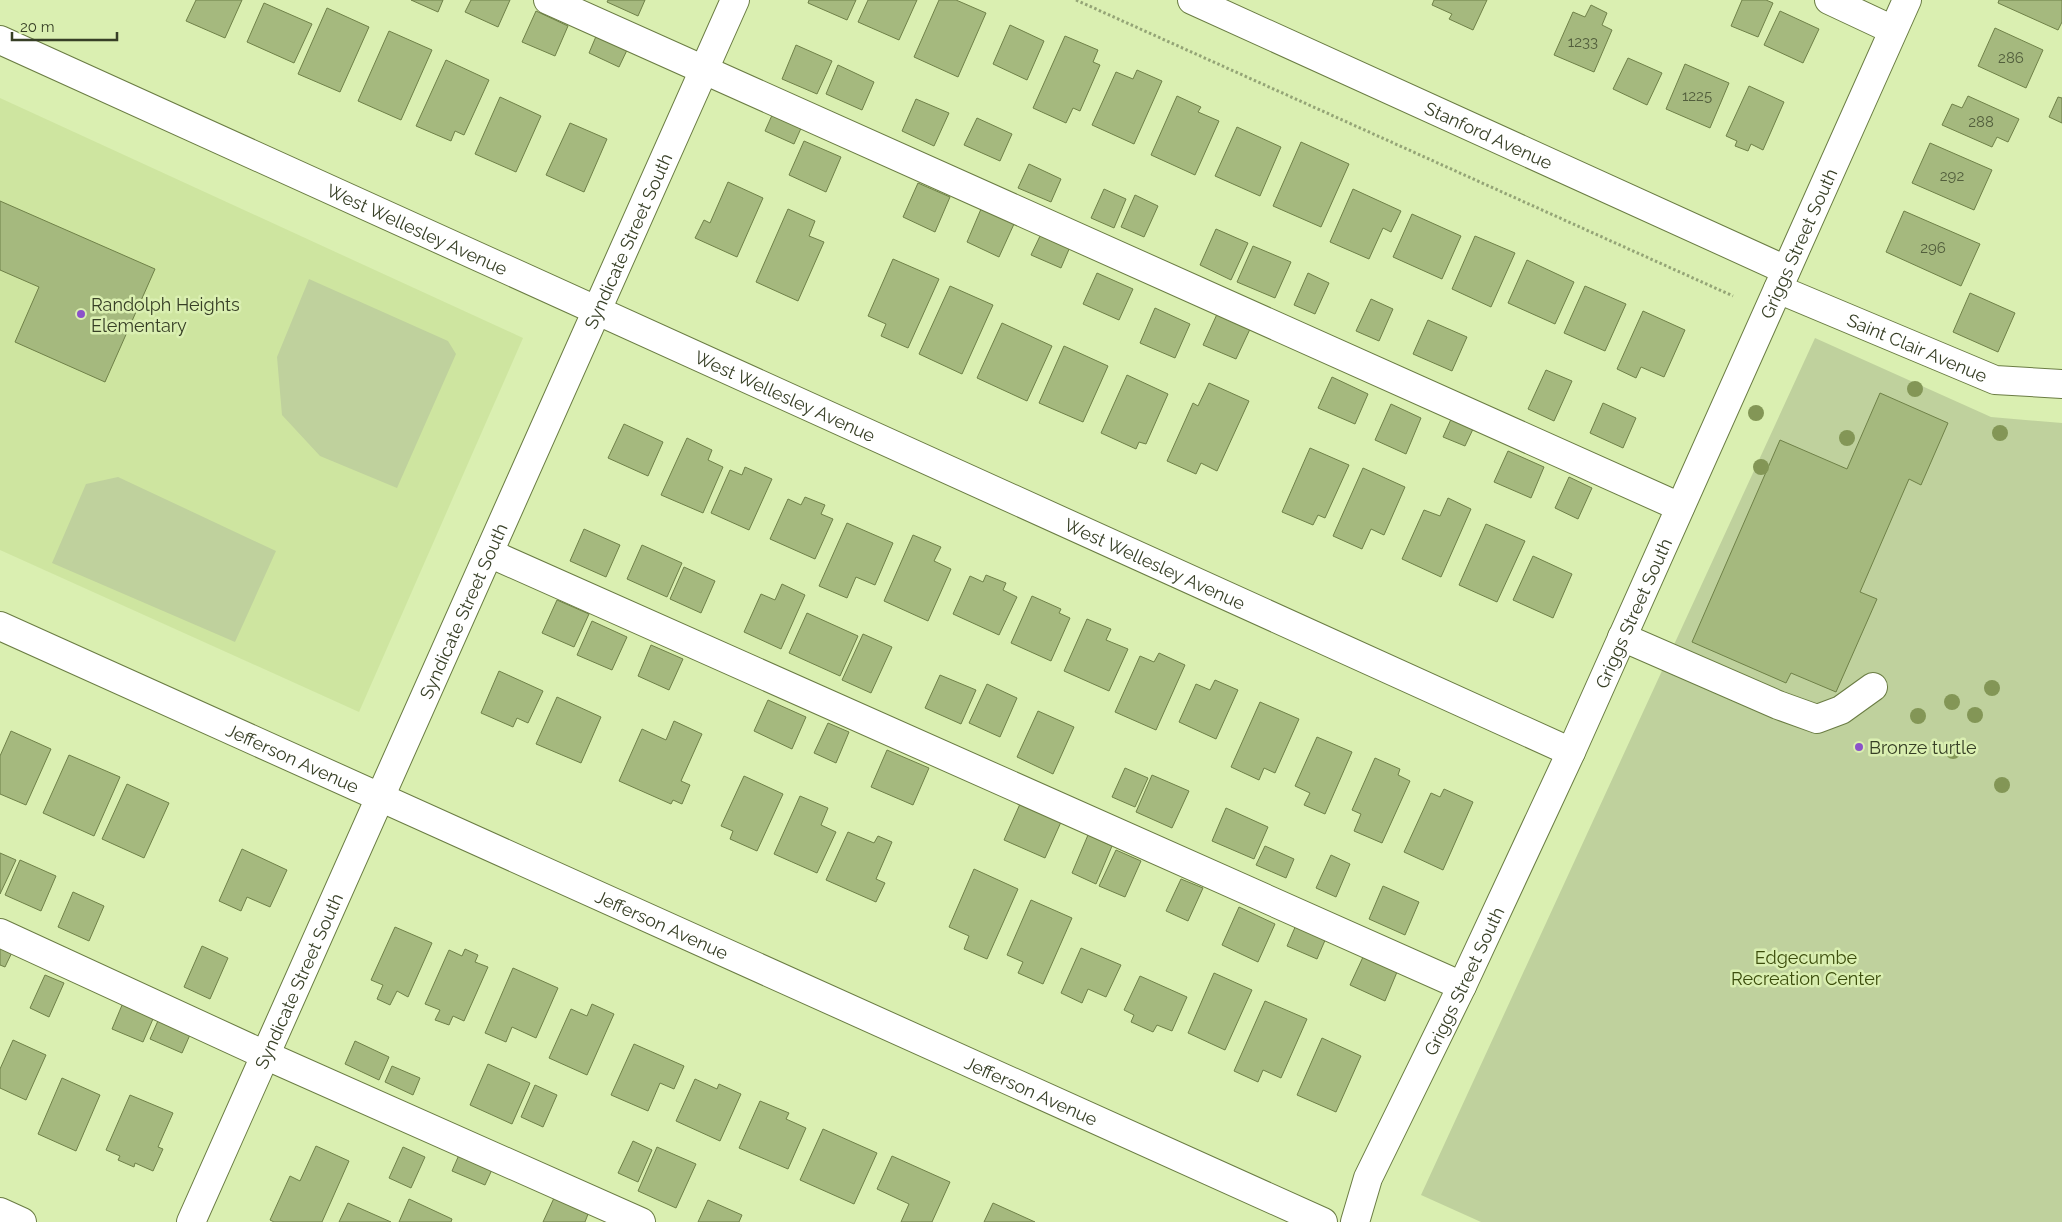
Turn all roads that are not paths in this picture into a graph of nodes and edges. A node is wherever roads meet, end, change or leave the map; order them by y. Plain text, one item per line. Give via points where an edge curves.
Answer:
1 (548, 0) edge
2 (735, 0) edge
3 (1192, 0) edge
4 (1829, 0) edge
5 (1907, 0) edge
6 (1894, 30) junction
7 (0, 40) edge
8 (704, 69) junction
9 (1782, 279) junction
10 (596, 311) junction
11 (2062, 384) edge
12 (1680, 507) junction
13 (489, 553) junction
14 (0, 626) edge
15 (1622, 637) junction
16 (1873, 687) dead end
17 (1571, 752) junction
18 (380, 797) junction
19 (0, 934) edge
20 (1462, 986) junction
21 (265, 1055) junction
22 (0, 1212) edge
23 (22, 1222) edge
24 (190, 1222) edge
25 (641, 1222) edge
26 (1323, 1222) edge
27 (1355, 1222) edge

1 - 8 street
2 - 8 street, Syndicate Street South
3 - 9 street, Stanford Avenue
4 - 6 street
5 - 6 street, Griggs Street South
6 - 9 street, Griggs Street South
7 - 10 street, West Wellesley Avenue
8 - 10 street, Syndicate Street South
8 - 12 street
9 - 11 street, Saint Clair Avenue via 1996,380
9 - 12 street, Griggs Street South
10 - 13 street, Syndicate Street South
10 - 17 street, West Wellesley Avenue
12 - 15 street, Griggs Street South
13 - 18 street, Syndicate Street South
13 - 20 street
14 - 18 street, Jefferson Avenue
15 - 16 street via 1778,705 1818,719 1841,710
15 - 17 street, Griggs Street South
17 - 20 street, Griggs Street South
18 - 21 street, Syndicate Street South
18 - 26 street, Jefferson Avenue
19 - 21 street
20 - 27 street, Griggs Street South via 1368,1178
21 - 24 street, Syndicate Street South
21 - 25 street
22 - 23 street

